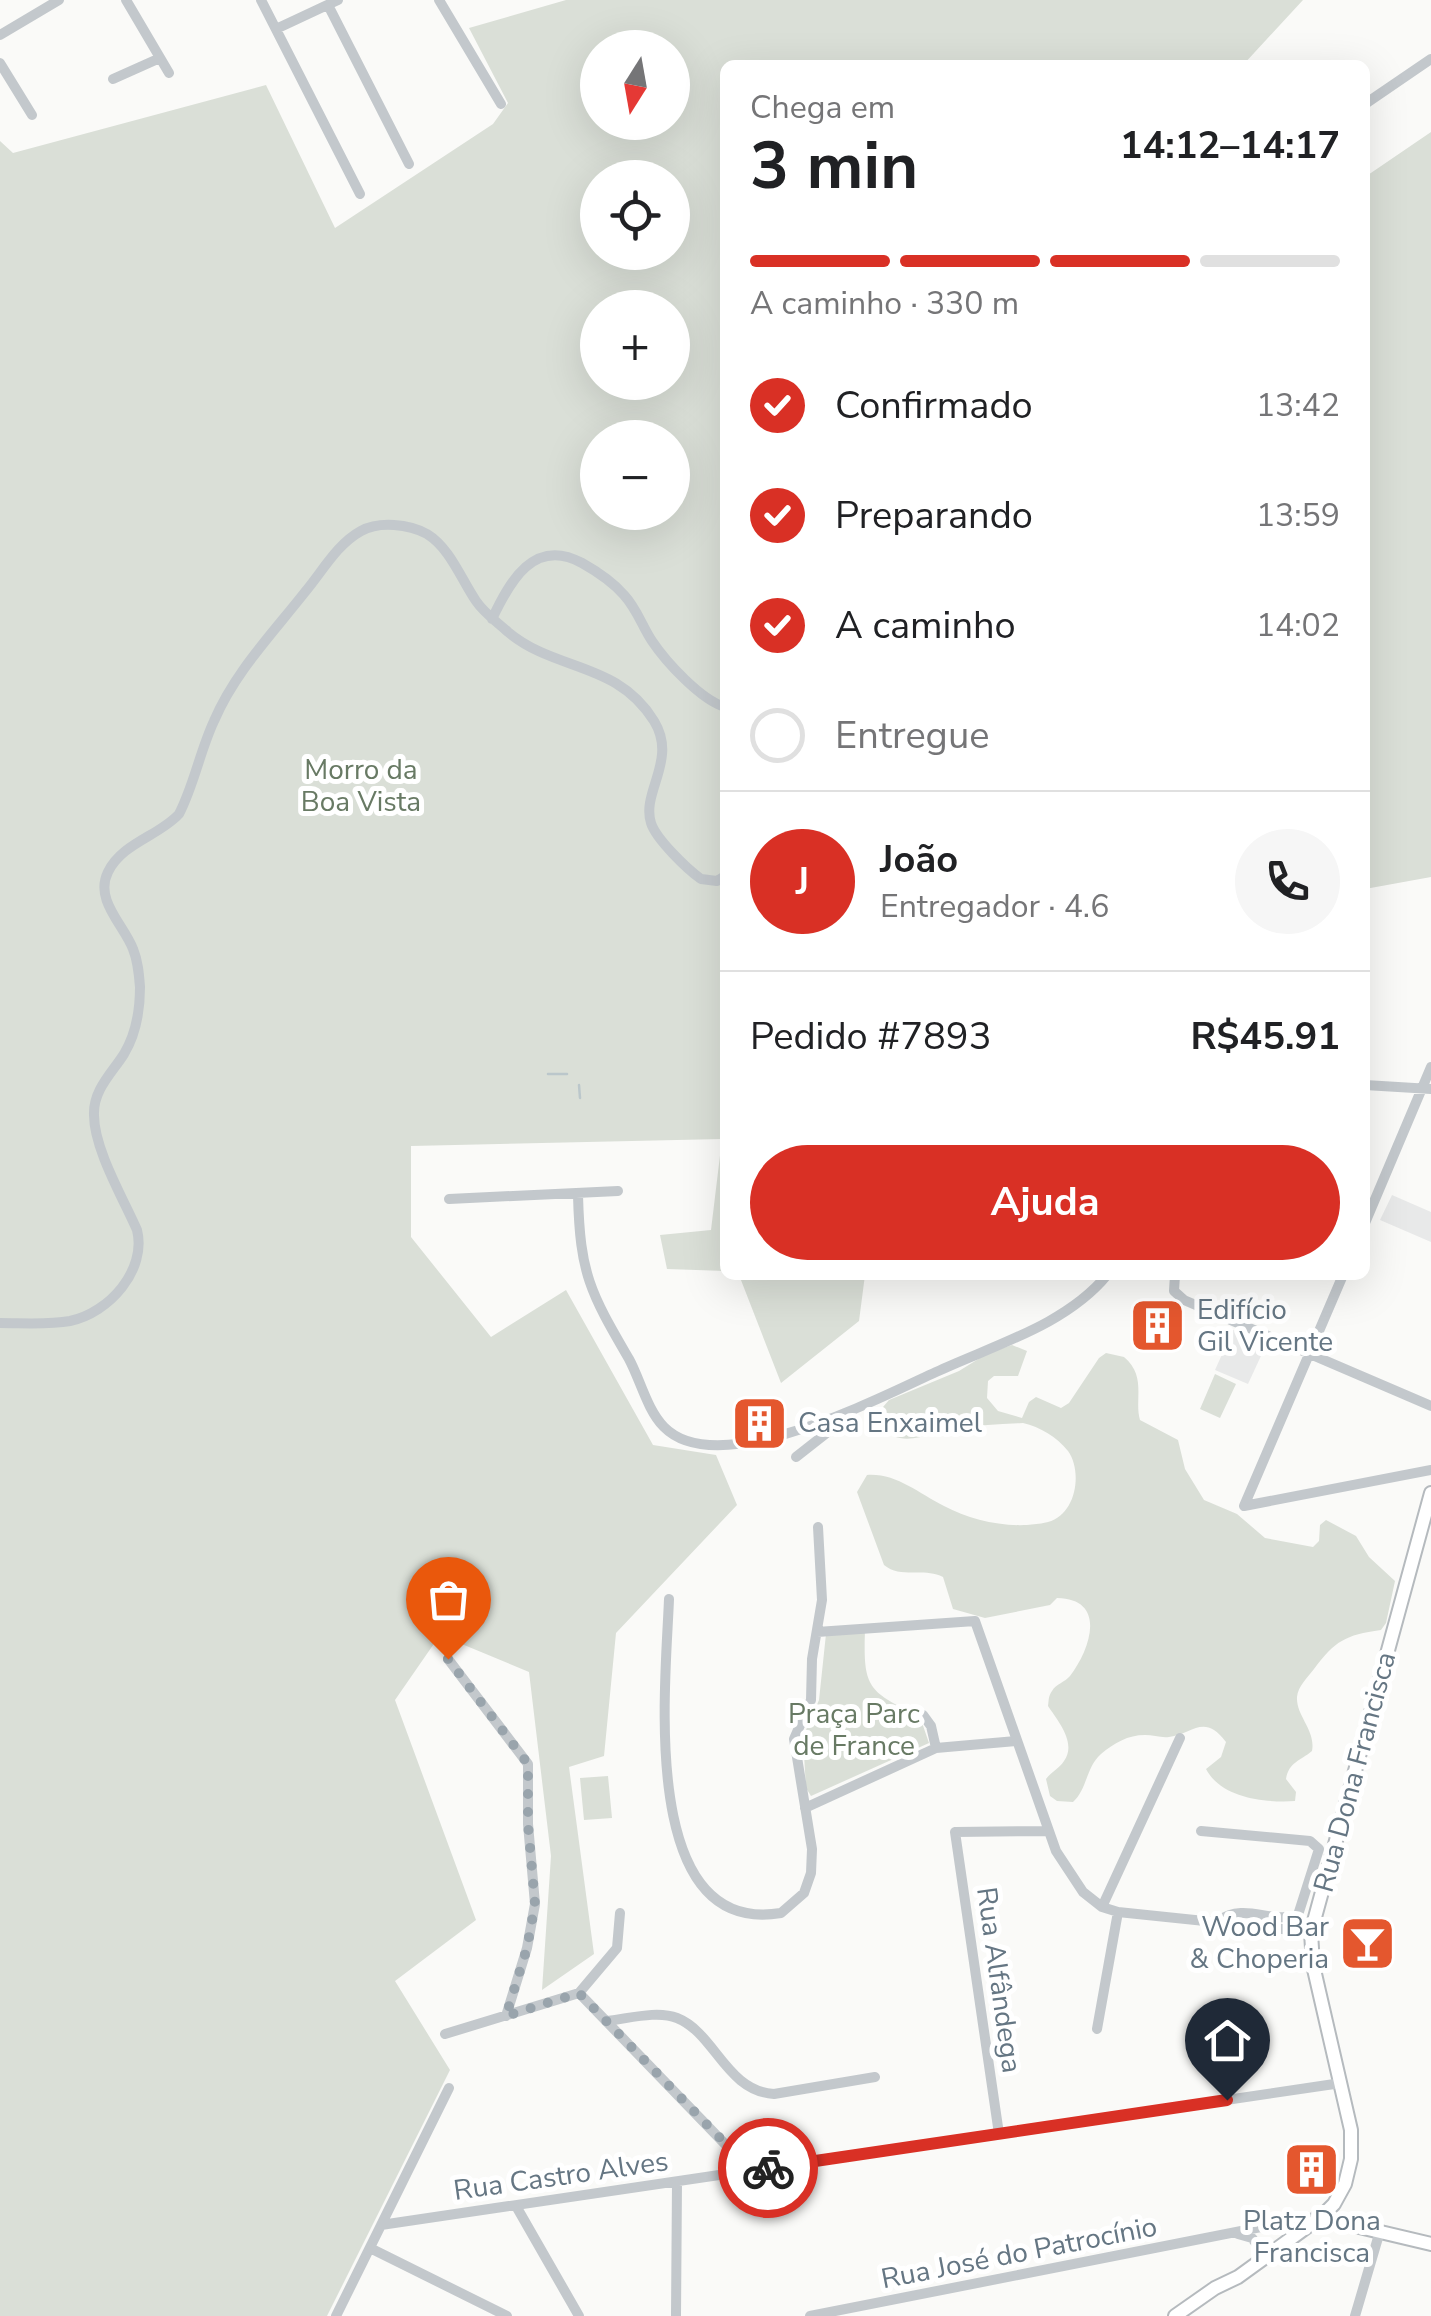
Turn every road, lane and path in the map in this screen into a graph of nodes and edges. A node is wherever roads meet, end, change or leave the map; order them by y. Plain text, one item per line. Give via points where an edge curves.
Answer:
1 (58, 0) edge
2 (126, 0) edge
3 (260, 0) edge
4 (439, 0) edge
5 (333, 2) edge
6 (276, 29) junction
7 (0, 35) edge
8 (160, 58) junction
9 (1431, 58) edge
10 (0, 63) edge
11 (170, 73) dead end
12 (113, 80) dead end
13 (1370, 101) edge
14 (501, 104) dead end
15 (32, 116) dead end
16 (409, 164) dead end
17 (360, 194) dead end
18 (492, 618) junction
19 (720, 704) edge
20 (720, 879) edge
21 (1431, 1067) edge
22 (1370, 1086) edge
23 (1427, 1089) edge
24 (618, 1191) dead end
25 (578, 1195) junction
26 (449, 1199) dead end
27 (1370, 1212) edge
28 (1102, 1280) edge
29 (1175, 1280) edge
30 (1341, 1280) edge
31 (0, 1322) edge
32 (1309, 1354) junction
33 (861, 1406) junction
34 (1431, 1406) edge
35 (796, 1457) dead end
36 (1431, 1470) edge
37 (1431, 1493) edge
38 (818, 1528) dead end
39 (669, 1599) dead end
40 (817, 1632) junction
41 (448, 1659) dead end
42 (923, 1715) dead end
43 (1180, 1738) dead end
44 (1016, 1741) junction
45 (936, 1748) junction
46 (806, 1808) junction
47 (1048, 1831) junction
48 (1201, 1831) dead end
49 (1102, 1907) junction
50 (1118, 1912) junction
51 (620, 1913) dead end
52 (1218, 1922) junction
53 (1310, 1932) junction
54 (579, 1993) junction
55 (506, 2016) junction
56 (606, 2021) junction
57 (1097, 2029) dead end
58 (446, 2034) dead end
59 (875, 2077) dead end
60 (1341, 2083) junction
61 (450, 2088) dead end
62 (999, 2134) junction
63 (1349, 2170) junction
64 (752, 2171) junction
65 (677, 2182) junction
66 (516, 2206) junction
67 (1322, 2216) junction
68 (1307, 2218) junction
69 (381, 2226) junction
70 (1380, 2231) junction
71 (1237, 2234) junction
72 (1431, 2244) edge
73 (370, 2248) junction
74 (1263, 2254) junction
75 (492, 2313) edge
76 (336, 2316) edge
77 (507, 2316) edge
78 (579, 2316) edge
79 (676, 2316) edge
80 (810, 2316) edge
81 (1174, 2316) edge
82 (1356, 2316) edge

1 - 7 street
2 - 8 street
3 - 6 street
4 - 14 street
5 - 6 street
5 - 16 street
6 - 17 street
8 - 11 street
8 - 12 street
9 - 13 street
10 - 15 street
18 - 19 street via 523,568 555,554 570,556 608,580 640,615 652,642 700,694
18 - 20 street via 536,652 602,673 646,710 662,750 651,824 701,879
18 - 31 street via 425,533 372,526 347,541 246,665 213,722 179,814 128,850 104,884 135,953 140,989 131,1040 104,1081 93,1114 137,1230 136,1265 106,1303 76,1320
21 - 23 street
22 - 23 street
23 - 27 street
24 - 25 street
25 - 26 street
25 - 33 street via 588,1283 664,1428 699,1442 749,1443
28 - 33 street via 1076,1306
29 - 32 street via 1174,1291 1184,1300
30 - 32 street
32 - 34 street
32 - 36 street via 1244,1506
33 - 35 street
37 - 53 main road, Rua Dona Francisca
38 - 40 street
39 - 46 street via 667,1764 674,1821 690,1870 729,1906 772,1914 789,1909 811,1873
40 - 44 street via 975,1622
40 - 46 street via 811,1700 794,1740
41 - 55 street via 528,1764 535,1904
42 - 45 street
43 - 49 street
44 - 45 street
44 - 47 street
45 - 46 street
47 - 49 street via 1075,1880
47 - 62 street, Rua Alfândega via 955,1832
48 - 52 street via 1310,1841 1318,1848 1298,1915 1237,1912
49 - 50 street
50 - 52 street
50 - 57 street
51 - 54 street via 617,1948
52 - 53 street
53 - 60 main road, Rua Dona Francisca
54 - 55 street
54 - 56 street
55 - 58 street
56 - 59 street via 680,2019 745,2086 762,2093
56 - 64 street
60 - 62 street, Rua Castro Alves
60 - 63 main road, Rua Dona Francisca via 1352,2145
61 - 69 street
62 - 64 street, Rua Castro Alves
63 - 67 main road
63 - 68 main road
64 - 65 street, Rua Castro Alves
65 - 66 street, Rua Castro Alves
65 - 79 street
66 - 69 street, Rua Castro Alves
66 - 78 street
67 - 68 main road
67 - 70 main road
67 - 74 main road
68 - 71 street, Rua José do Patrocínio
68 - 74 main road
69 - 73 street
70 - 72 main road
70 - 82 street
71 - 74 street via 1252,2238
71 - 80 street, Rua José do Patrocínio
73 - 75 street
73 - 76 street
74 - 81 main road
75 - 77 street

